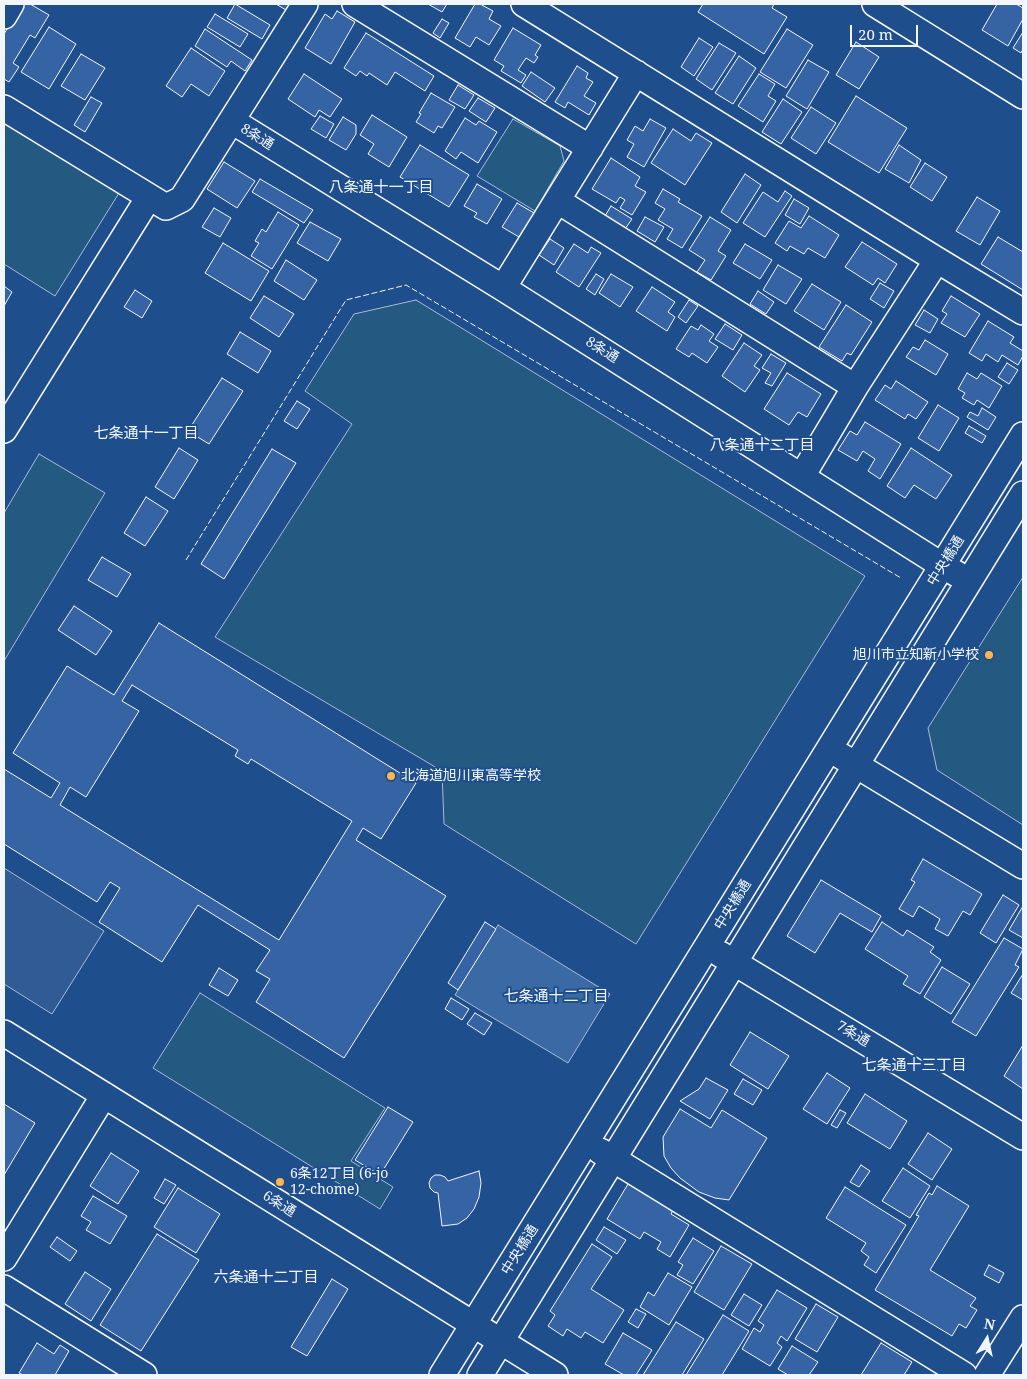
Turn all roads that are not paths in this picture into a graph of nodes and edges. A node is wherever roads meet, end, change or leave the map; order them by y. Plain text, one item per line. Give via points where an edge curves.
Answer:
1 (11, 4) edge
2 (305, 4) edge
3 (356, 4) edge
4 (524, 4) edge
5 (875, 4) edge
6 (4, 16) edge
7 (636, 73) junction
8 (1023, 96) edge
9 (4, 108) edge
10 (232, 121) junction
11 (590, 148) junction
12 (149, 197) junction
13 (558, 201) junction
14 (937, 260) junction
15 (503, 288) junction
16 (1023, 312) edge
17 (855, 387) junction
18 (4, 430) edge
19 (1023, 435) edge
20 (802, 476) junction
21 (1023, 494) edge
22 (943, 566) junction
23 (970, 581) junction
24 (830, 748) junction
25 (856, 765) junction
26 (1023, 866) edge
27 (708, 946) junction
28 (734, 963) junction
29 (4, 1033) edge
30 (104, 1095) junction
31 (1023, 1137) edge
32 (586, 1142) junction
33 (613, 1159) junction
34 (4, 1258) edge
35 (4, 1288) edge
36 (1023, 1318) edge
37 (474, 1325) junction
38 (500, 1342) junction
39 (144, 1375) edge
40 (442, 1375) edge
41 (480, 1375) edge
42 (555, 1375) edge
43 (964, 1375) edge
44 (987, 1375) edge

1 - 6 street
2 - 10 street
3 - 11 street
4 - 7 street
5 - 8 street
7 - 11 street
7 - 14 street
9 - 12 street
10 - 12 street via 182,198 166,207
10 - 15 street, 8条通
11 - 13 street
12 - 18 street
13 - 15 street
13 - 17 street
14 - 16 street
14 - 17 street
15 - 20 street, 8条通
17 - 20 street
19 - 22 street, 中央橋通
20 - 22 street, 8条通
21 - 23 street
22 - 23 street, 8条通
22 - 24 street, 中央橋通
23 - 25 street
24 - 25 street
24 - 27 street, 中央橋通
25 - 26 street
25 - 28 street
27 - 28 street, 7条通
27 - 32 street, 中央橋通
28 - 31 street, 7条通
28 - 33 street
29 - 30 street, 6条通
30 - 34 street
30 - 37 street, 6条通
32 - 33 street
32 - 37 street, 中央橋通
33 - 38 street
33 - 43 street
35 - 39 street
36 - 44 street
37 - 38 street, 6条通
37 - 40 street, 中央橋通
38 - 41 street
38 - 42 street, 6条通

